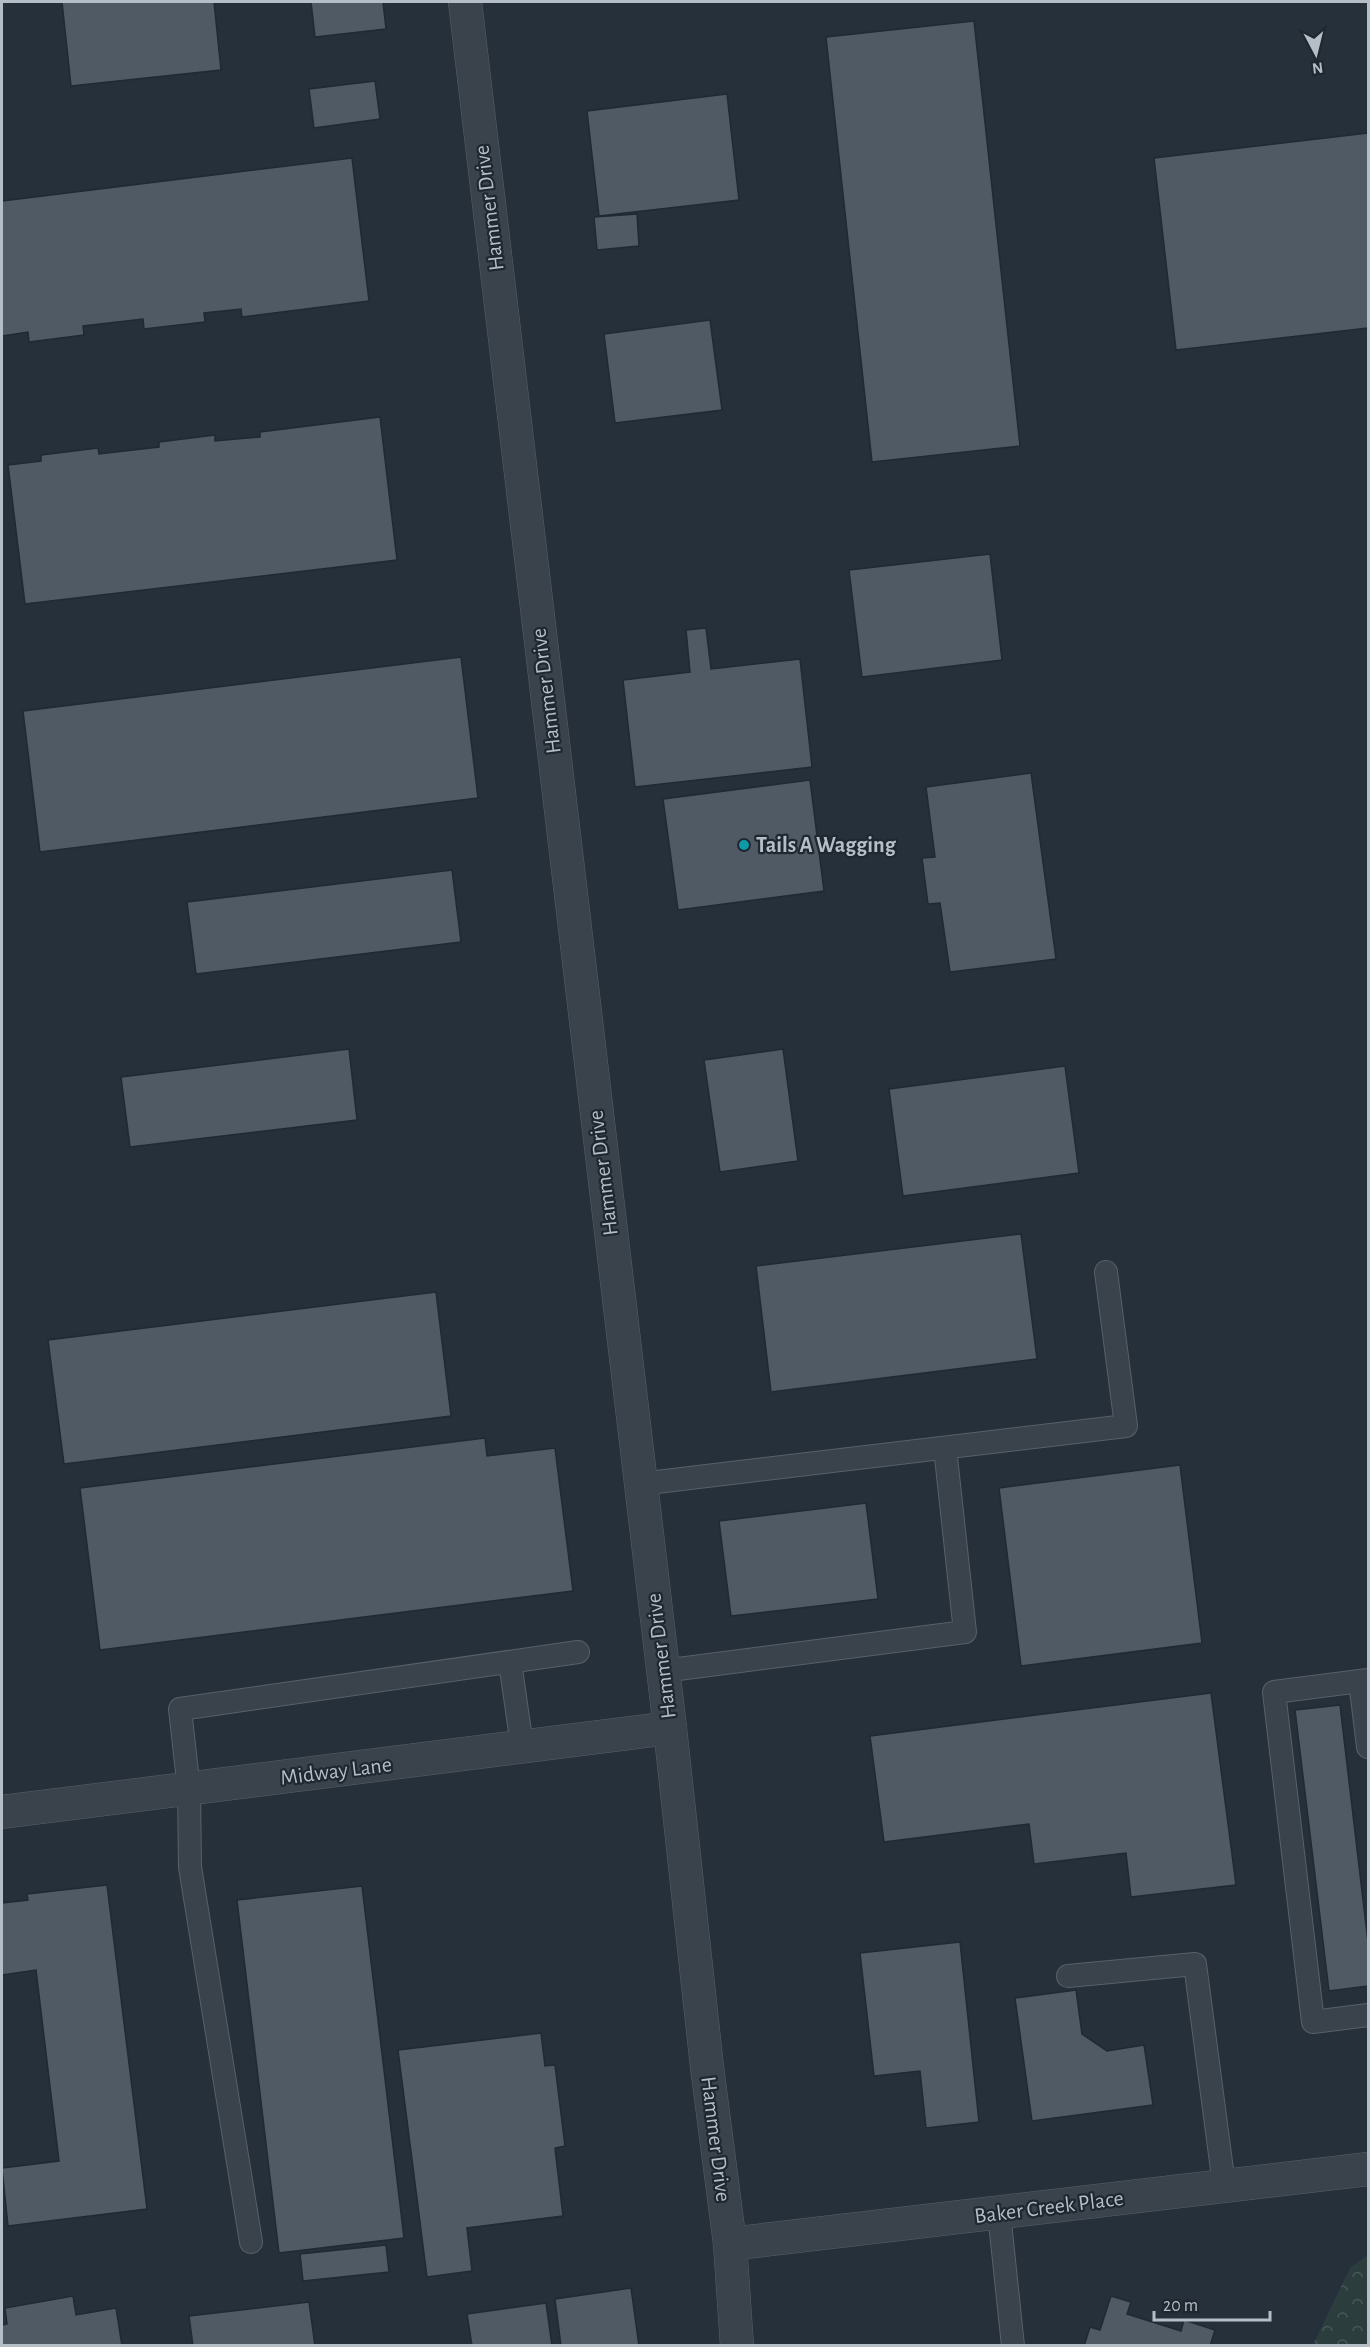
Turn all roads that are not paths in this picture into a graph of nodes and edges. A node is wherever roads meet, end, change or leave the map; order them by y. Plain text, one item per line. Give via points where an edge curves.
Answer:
1 (465, 2) edge
2 (1106, 1272) dead end
3 (945, 1448) junction
4 (640, 1484) junction
5 (578, 1653) dead end
6 (510, 1662) junction
7 (663, 1671) junction
8 (1364, 1680) edge
9 (670, 1728) junction
10 (522, 1746) junction
11 (1368, 1748) edge
12 (189, 1790) junction
13 (2, 1812) edge
14 (1068, 1976) dead end
15 (1368, 2015) edge
16 (1368, 2169) edge
17 (1224, 2185) junction
18 (999, 2214) junction
19 (251, 2242) dead end
20 (730, 2244) junction
21 (737, 2346) edge
22 (1013, 2346) edge

1 - 4 street, Hammer Drive
2 - 3 lane via 1126,1426
3 - 4 lane
3 - 7 lane via 965,1632
4 - 7 street, Hammer Drive
5 - 6 lane
6 - 10 lane
6 - 12 lane via 180,1709
7 - 9 street, Hammer Drive
8 - 11 lane
8 - 15 lane via 1274,1692 1313,2022
9 - 10 street, Midway Lane
9 - 20 street, Hammer Drive
10 - 12 street, Midway Lane
12 - 13 street, Midway Lane
12 - 19 lane via 190,1867
14 - 17 lane via 1195,1964
16 - 17 street, Baker Creek Place
17 - 18 street, Baker Creek Place
18 - 20 street, Baker Creek Place
18 - 22 lane
20 - 21 street, Hammer Drive

